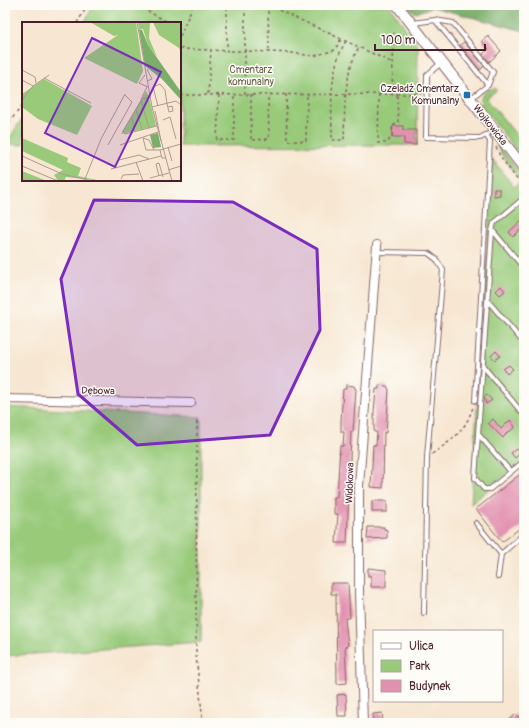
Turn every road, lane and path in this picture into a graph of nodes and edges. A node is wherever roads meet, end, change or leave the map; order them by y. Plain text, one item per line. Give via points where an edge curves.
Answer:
1 (88, 5) edge
2 (137, 5) edge
3 (194, 5) edge
4 (268, 5) edge
5 (397, 5) edge
6 (435, 20) junction
7 (78, 22) edge
8 (167, 22) edge
9 (411, 23) junction
10 (181, 30) edge
11 (394, 33) dead end
12 (341, 39) junction
13 (346, 41) junction
14 (359, 47) junction
15 (181, 49) edge
16 (211, 50) junction
17 (227, 50) junction
18 (245, 51) junction
19 (269, 53) junction
20 (393, 63) junction
21 (442, 63) junction
22 (488, 85) junction
23 (208, 94) junction
24 (219, 94) junction
25 (234, 94) junction
26 (245, 94) junction
27 (251, 94) junction
28 (268, 94) junction
29 (286, 94) junction
30 (307, 94) junction
31 (332, 94) junction
32 (346, 94) junction
33 (379, 94) junction
34 (392, 94) junction
35 (397, 94) junction
36 (426, 94) junction
37 (181, 95) edge
38 (470, 99) junction
39 (22, 106) edge
40 (5, 127) edge
41 (489, 133) junction
42 (524, 168) edge
43 (524, 189) edge
44 (524, 198) edge
45 (492, 231) junction
46 (377, 248) joint
47 (524, 268) edge
48 (488, 301) junction
49 (524, 343) edge
50 (483, 366) junction
51 (5, 399) edge
52 (475, 401) joint
53 (190, 403) dead end
54 (524, 415) edge
55 (197, 421) dead end
56 (478, 433) junction
57 (428, 457) junction
58 (524, 461) edge
59 (511, 472) junction
60 (476, 523) dead end
61 (524, 534) edge
62 (501, 554) junction
63 (498, 577) dead end
64 (424, 613) dead end
65 (203, 723) edge
66 (363, 723) edge

1 - 7 path
2 - 8 path
3 - 10 path
4 - 12 path
4 - 19 path
5 - 9 street, Wojkowicka
6 - 9 lane
6 - 22 lane
6 - 22 lane via 453,24 493,72
9 - 21 street, Wojkowicka
11 - 20 path
12 - 13 path
12 - 19 path via 335,50 314,56
13 - 14 path
13 - 31 path via 338,60
14 - 20 path
14 - 32 path via 350,65
15 - 16 path
16 - 17 path
16 - 23 path
17 - 18 path
17 - 18 path via 227,6 245,5
18 - 19 path
18 - 26 path
20 - 34 path
21 - 36 lane via 427,75
21 - 38 street, Wojkowicka
22 - 38 lane
23 - 24 path
23 - 37 path
24 - 25 path
24 - 25 path via 217,140 234,140
25 - 26 path
26 - 27 path
27 - 28 path
27 - 28 path via 251,140 269,139
28 - 29 path
29 - 30 path
29 - 30 path via 287,141 306,141
30 - 31 path
31 - 32 path
31 - 32 path via 332,140 344,140
32 - 33 path
33 - 34 path
33 - 35 path via 378,143 387,142 392,136 392,126 398,123
34 - 35 path
35 - 36 path
36 - 41 lane via 426,136 480,138
38 - 41 street, Wojkowicka
39 - 40 path
41 - 42 street, Wojkowicka
41 - 43 path via 500,156
41 - 52 lane
44 - 45 lane via 494,223
45 - 47 lane
45 - 48 lane
46 - 57 lane via 428,253 436,258 443,270
46 - 66 street, Widokowa via 359,486
48 - 49 lane
48 - 50 lane
50 - 54 lane
50 - 56 lane
51 - 53 street, Dębowa
52 - 57 path via 468,422 455,437
55 - 65 path via 196,655
56 - 59 lane
56 - 59 lane via 475,478 484,489 490,490
57 - 64 lane
58 - 59 lane
60 - 62 lane
61 - 62 lane
62 - 63 lane

